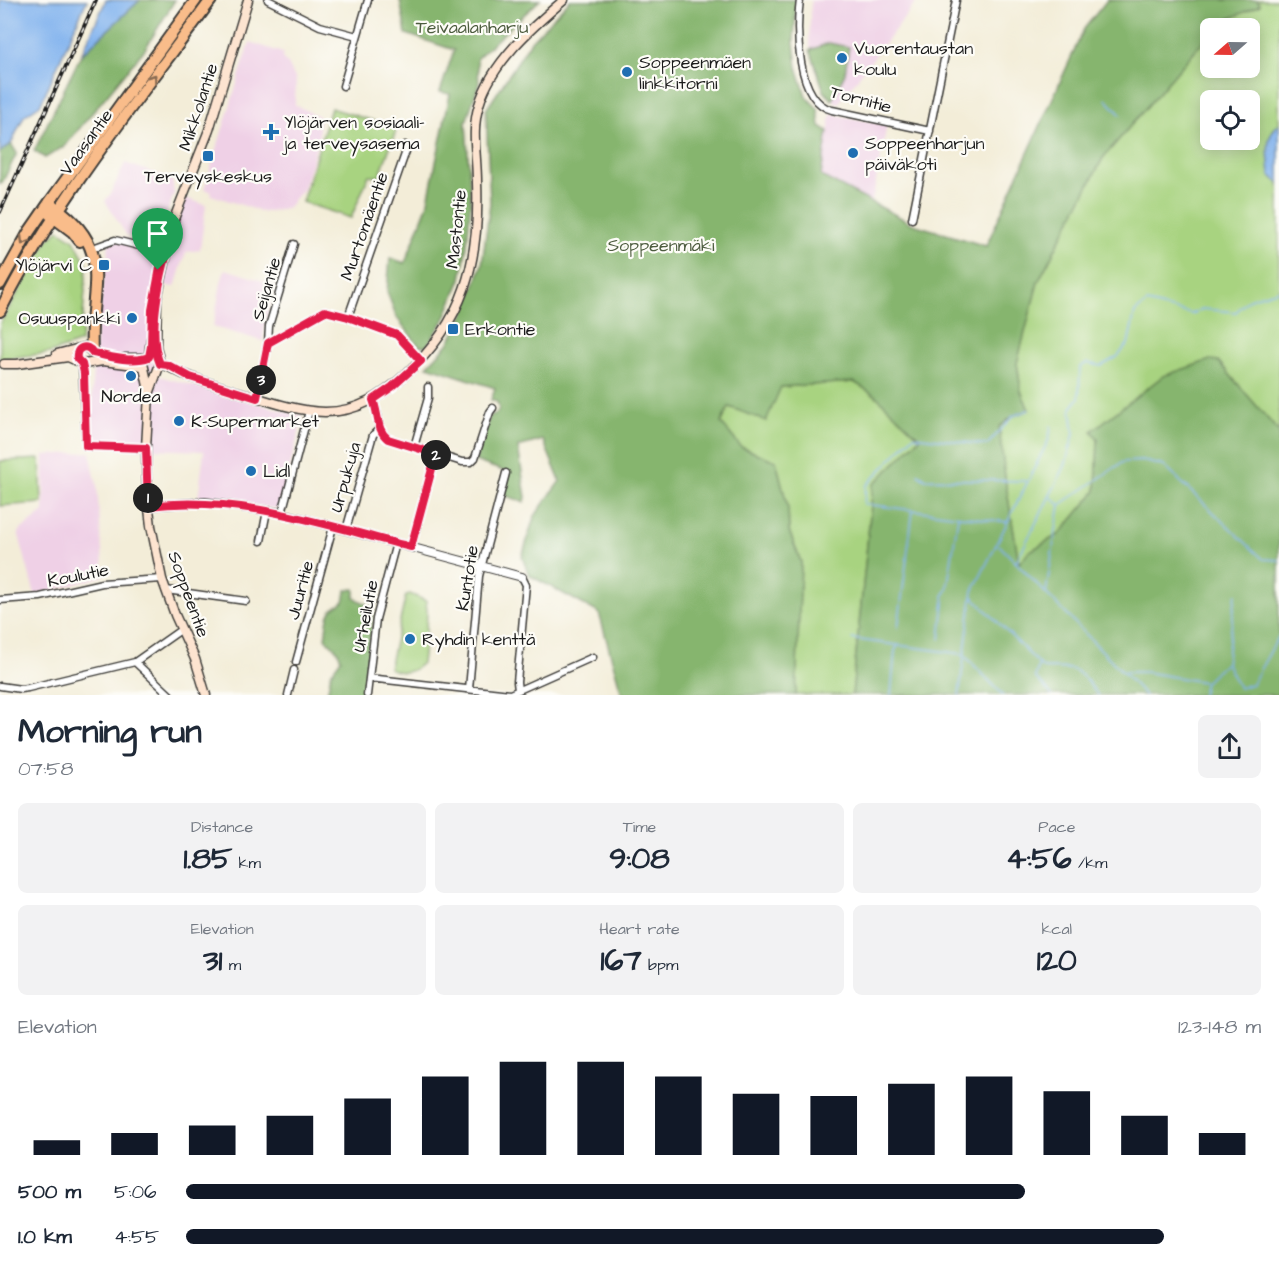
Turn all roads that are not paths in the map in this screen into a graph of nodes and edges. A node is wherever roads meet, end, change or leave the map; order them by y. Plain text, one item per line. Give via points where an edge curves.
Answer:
1 (196, 0) edge
2 (211, 0) edge
3 (248, 0) edge
4 (268, 0) edge
5 (368, 0) edge
6 (564, 0) edge
7 (800, 0) edge
8 (956, 0) edge
9 (357, 36) junction
10 (343, 86) dead end
11 (930, 131) junction
12 (405, 145) dead end
13 (51, 210) junction
14 (912, 219) dead end
15 (294, 244) dead end
16 (89, 249) junction
17 (165, 252) junction
18 (0, 284) edge
19 (0, 310) edge
20 (348, 317) junction
21 (268, 343) junction
22 (85, 355) junction
23 (421, 361) junction
24 (2, 364) edge
25 (152, 364) junction
26 (428, 387) dead end
27 (257, 398) junction
28 (373, 400) junction
29 (493, 408) dead end
30 (309, 411) junction
31 (379, 429) junction
32 (414, 447) junction
33 (146, 448) junction
34 (436, 454) junction
35 (506, 473) dead end
36 (148, 506) junction
37 (267, 511) junction
38 (282, 513) junction
39 (333, 527) junction
40 (346, 530) junction
41 (261, 541) dead end
42 (396, 543) junction
43 (411, 547) junction
44 (482, 566) junction
45 (522, 577) joint
46 (162, 579) junction
47 (166, 590) junction
48 (0, 600) edge
49 (246, 602) dead end
50 (182, 629) junction
51 (593, 657) dead end
52 (135, 662) junction
53 (296, 662) dead end
54 (294, 670) dead end
55 (369, 678) junction
56 (0, 686) edge
57 (469, 689) junction
58 (518, 690) junction
59 (170, 695) edge
60 (206, 695) edge
61 (288, 695) edge
62 (368, 695) edge

1 - 13 highway, Vaasantie
13 -> 2 highway, Vaasantie
3 - 17 main road, Mikkolantie via 209,130
4 - 9 street via 320,26
5 - 9 street
6 - 23 main road, Mastontie via 514,48 481,97 475,126 477,224 468,277 448,326
7 - 11 street, Tornitie via 801,61 808,86 819,104
8 - 11 street
9 - 10 street
11 - 14 street
12 - 20 street, Murtomäentie via 407,149
13 - 16 highway
13 -> 18 highway, Vaasantie
13 - 19 highway, Vaasantie
15 - 21 street, Seijantie via 269,326
16 - 17 street via 115,240
16 - 22 highway via 92,274
17 - 25 main road, Mikkolantie
20 - 21 street via 325,311
20 - 23 street via 397,335
21 - 27 street
22 - 24 main road, Mastontie
22 - 25 main road, Mastontie
22 - 33 street via 86,446
23 - 28 main road, Mastontie
25 - 27 main road, Mastontie
25 - 33 main road, Soppeentie
26 - 32 street
27 - 30 main road, Mastontie
28 - 30 main road, Mastontie via 345,410
28 - 31 street, Urpukuja
29 - 34 street via 471,462
30 - 38 street
31 - 32 street via 388,439
31 - 40 street, Urpukuja via 373,435
32 - 34 street
33 - 36 main road, Soppeentie
34 - 43 street
35 - 44 street, Kuntotie
36 - 37 street via 205,502
36 - 46 main road, Soppeentie
37 - 38 street
37 - 41 street
38 - 39 street
39 - 40 street
39 - 53 street, Juuritie
40 - 42 street
42 - 43 street
42 - 55 street, Urheilutie via 376,619
43 - 44 street
44 - 45 street
44 - 57 street, Kuntotie
45 - 58 street via 526,585
46 - 47 main road, Soppeentie
46 - 48 street, Koulutie via 102,583 40,597
47 - 49 street
47 - 50 main road, Soppeentie
50 - 52 street
50 - 60 main road, Soppeentie
51 - 58 street
52 - 56 street via 28,688
52 - 59 street
54 - 61 street
55 - 57 street
55 - 62 street, Urheilutie
57 - 58 street via 510,694

